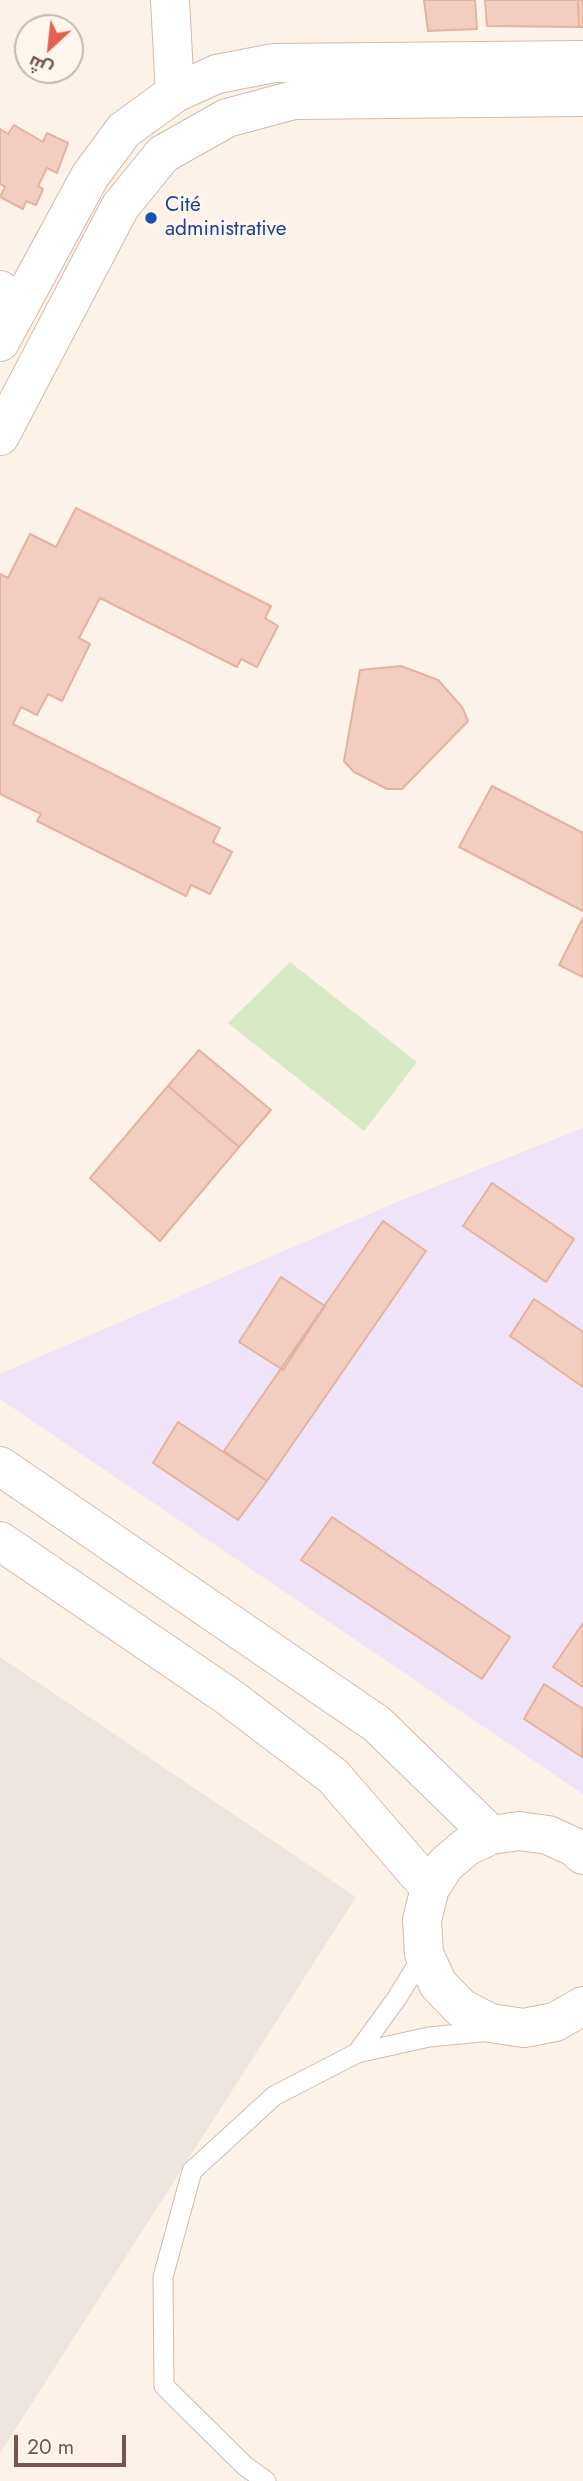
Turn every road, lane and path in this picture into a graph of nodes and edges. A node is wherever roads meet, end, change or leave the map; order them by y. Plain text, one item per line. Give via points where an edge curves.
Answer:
1 (170, 0) edge
2 (583, 60) edge
3 (175, 93) junction
4 (583, 97) edge
5 (10, 297) edge
6 (0, 342) edge
7 (0, 436) edge
8 (0, 1466) edge
9 (0, 1541) edge
10 (491, 1835) junction
11 (583, 1855) edge
12 (430, 1888) junction
13 (424, 1954) junction
14 (583, 2006) edge
15 (524, 2028) junction
16 (357, 2053) junction
17 (266, 2481) edge

1 - 3 main road
2 - 3 main road via 274,63 217,74
3 - 5 main road via 124,130
4 - 7 main road via 293,100 227,118 163,154 120,207
5 - 6 main road
8 - 10 main road via 377,1724
9 - 12 main road via 229,1697 333,1776
10 - 11 main road via 519,1831 548,1835
10 - 12 main road via 466,1847 445,1865
12 - 13 main road via 422,1920
13 - 15 main road via 438,1984 461,2008 490,2023
13 - 16 lane
14 - 15 main road via 555,2022
15 - 16 lane via 429,2037
16 - 17 lane via 274,2096 192,2171 163,2277 164,2386

